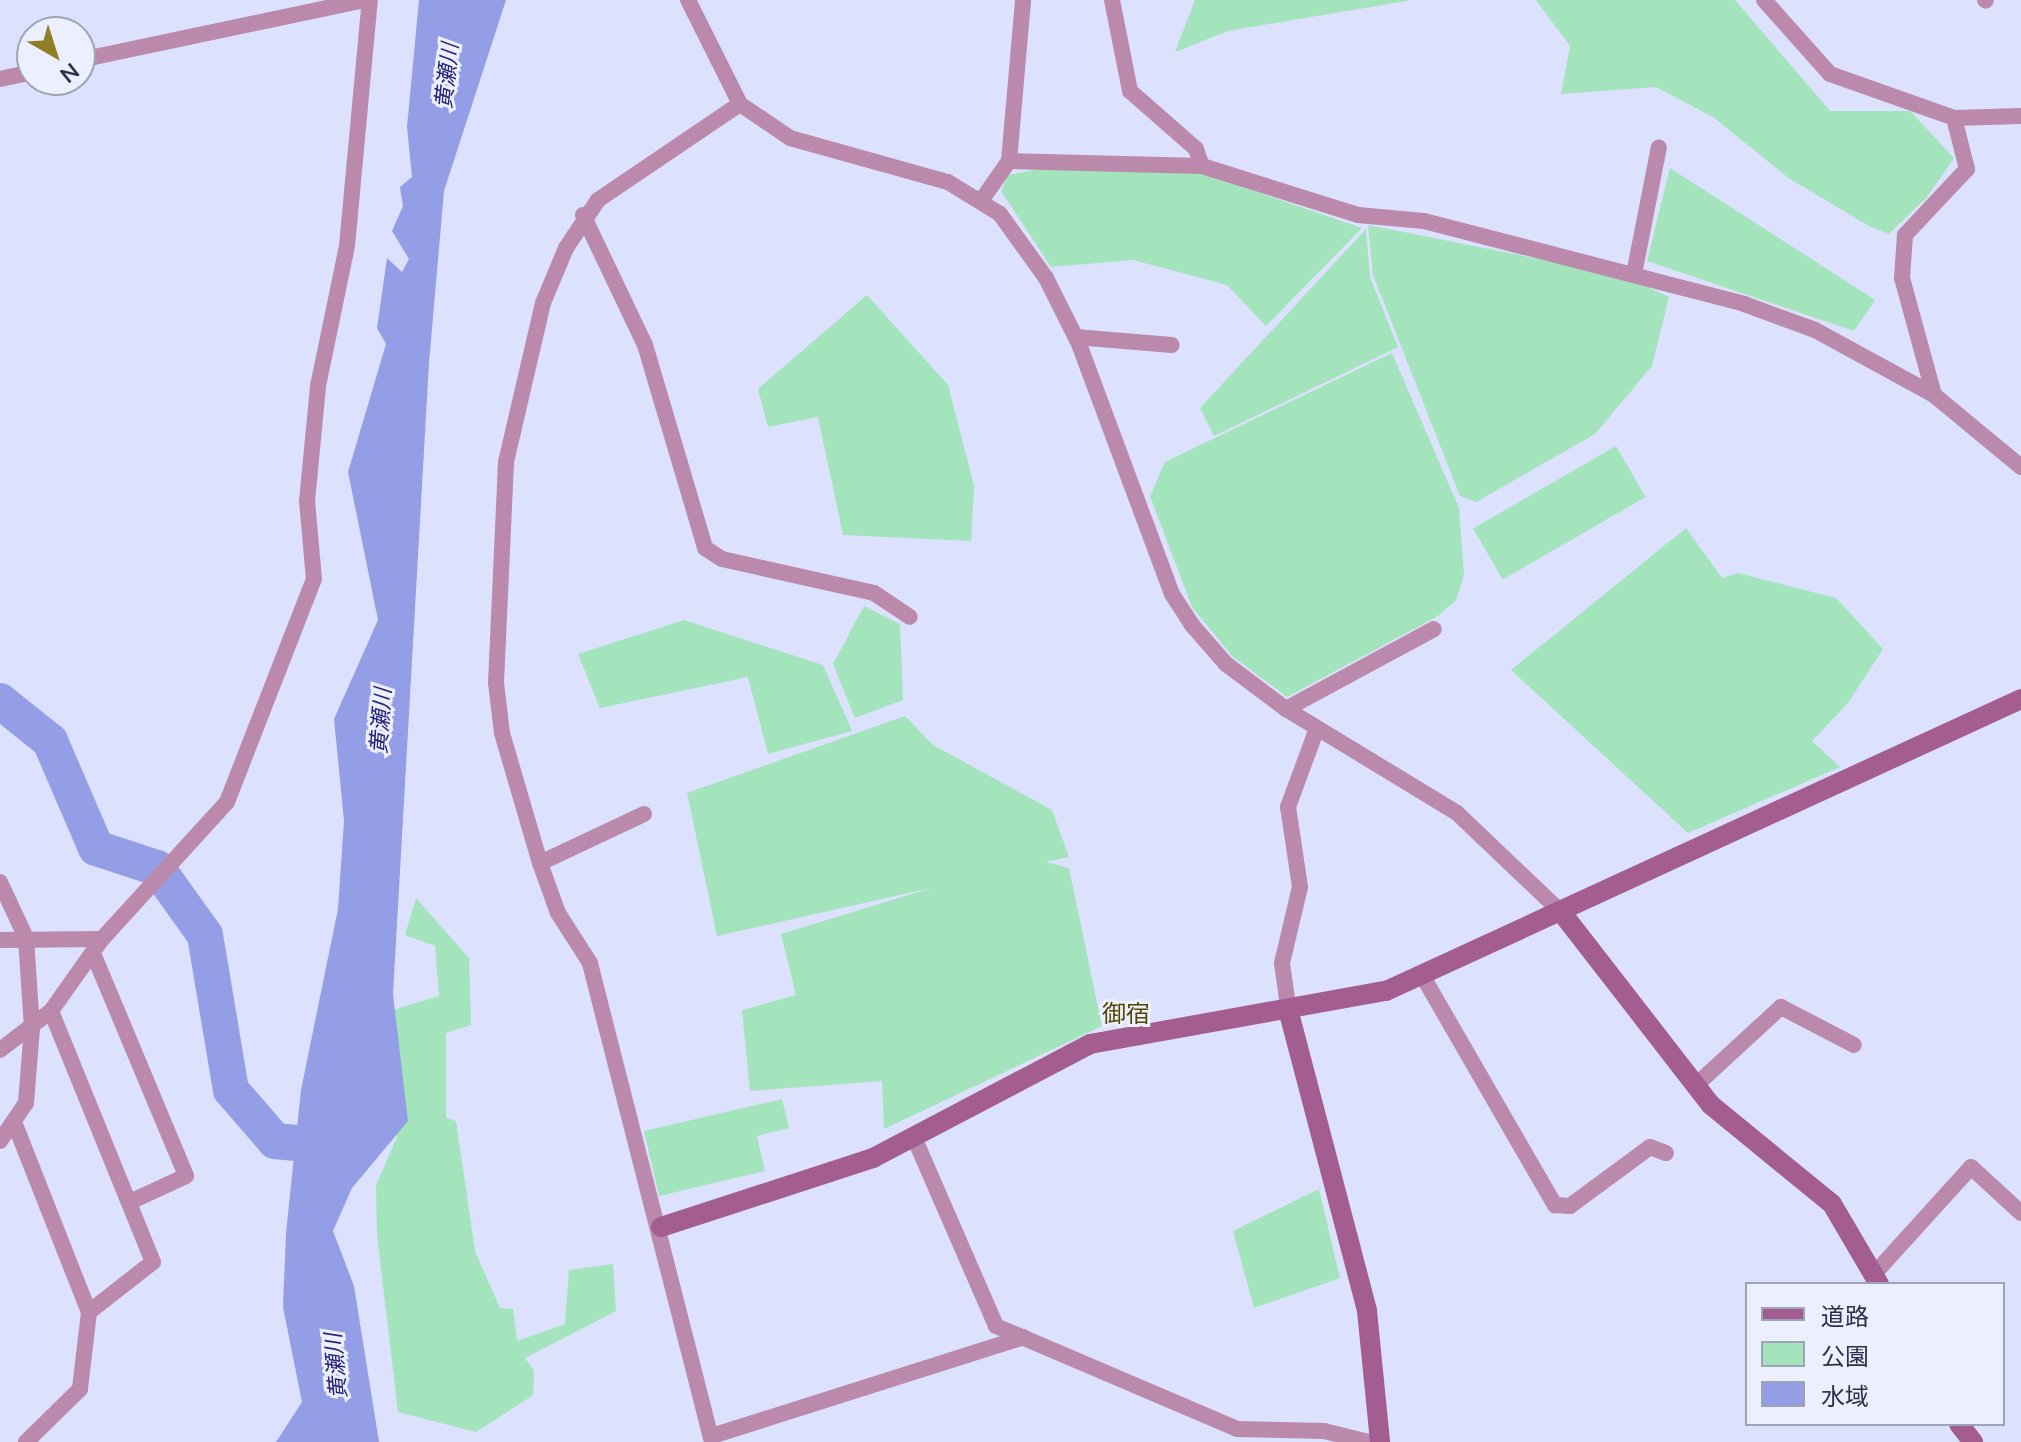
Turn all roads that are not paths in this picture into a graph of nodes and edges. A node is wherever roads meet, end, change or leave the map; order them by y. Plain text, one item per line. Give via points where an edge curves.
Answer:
1 (364, 0) edge
2 (370, 0) edge
3 (688, 0) edge
4 (1023, 0) edge
5 (1112, 0) edge
6 (1764, 0) edge
7 (96, 57) edge
8 (740, 104) junction
9 (2021, 116) edge
10 (1954, 118) junction
11 (1659, 147) dead end
12 (1009, 161) junction
13 (1202, 166) junction
14 (983, 198) junction
15 (583, 215) junction
16 (1634, 274) junction
17 (1076, 337) junction
18 (1172, 345) dead end
19 (1934, 395) junction
20 (2021, 467) edge
21 (910, 617) dead end
22 (1434, 629) dead end
23 (2021, 699) edge
24 (1286, 709) junction
25 (1317, 728) junction
26 (644, 814) dead end
27 (540, 863) junction
28 (0, 882) edge
29 (1562, 913) junction
30 (26, 938) junction
31 (102, 939) junction
32 (0, 940) edge
33 (95, 958) junction
34 (1422, 975) junction
35 (51, 1011) junction
36 (1289, 1013) junction
37 (32, 1028) junction
38 (1854, 1045) dead end
39 (0, 1050) edge
40 (1695, 1086) junction
41 (16, 1127) junction
42 (913, 1135) junction
43 (0, 1141) edge
44 (1666, 1153) dead end
45 (130, 1202) junction
46 (2021, 1213) edge
47 (661, 1227) junction
48 (1877, 1279) edge
49 (89, 1312) junction
50 (1024, 1337) junction
51 (1961, 1426) edge
52 (712, 1439) edge
53 (26, 1442) edge
54 (1368, 1442) edge
55 (1380, 1442) edge
56 (1973, 1442) edge

1 - 7 street
2 - 31 street via 347,246 318,386 307,501 314,579 227,802
3 - 8 street
4 - 12 street
5 - 13 street via 1130,91 1196,149
6 - 10 street via 1830,74
8 - 14 street via 790,138
8 - 15 street
9 - 10 street
10 - 19 street via 1967,169 1905,235 1902,278
11 - 16 street
12 - 13 street
12 - 14 street
13 - 16 street via 1358,215 1424,221
14 - 17 street via 1020,236
15 - 21 street via 645,345 705,548 722,559 874,593
15 - 27 street via 543,303 506,462 496,683 502,733
16 - 19 street via 1815,330
17 - 18 street
17 - 24 street via 1172,594 1226,664
19 - 20 street
22 - 24 street
23 - 29 street
24 - 25 street
25 - 29 street via 1457,813
25 - 36 street via 1288,807 1300,887 1282,963
26 - 27 street
27 - 47 street via 558,913 590,963
28 - 30 street
29 - 34 street
29 - 40 street
30 - 31 street
30 - 32 street
30 - 37 street
31 - 33 street
33 - 35 street
33 - 45 street via 186,1176
34 - 36 street via 1346,1003
34 - 44 street via 1555,1205 1570,1206 1650,1147
35 - 37 street
35 - 45 street
36 - 42 street via 1090,1044
36 - 55 street via 1367,1311
37 - 39 street
37 - 41 street
38 - 40 street via 1781,1007
40 - 48 street via 1739,1134 1832,1204
41 - 43 street
41 - 49 street
42 - 47 street via 848,1168
42 - 50 street via 996,1326
45 - 49 street via 153,1262
46 - 48 street via 1971,1167
47 - 52 street
49 - 53 street via 80,1389
50 - 52 street
50 - 54 street via 1092,1372 1237,1429 1324,1431
51 - 56 street

